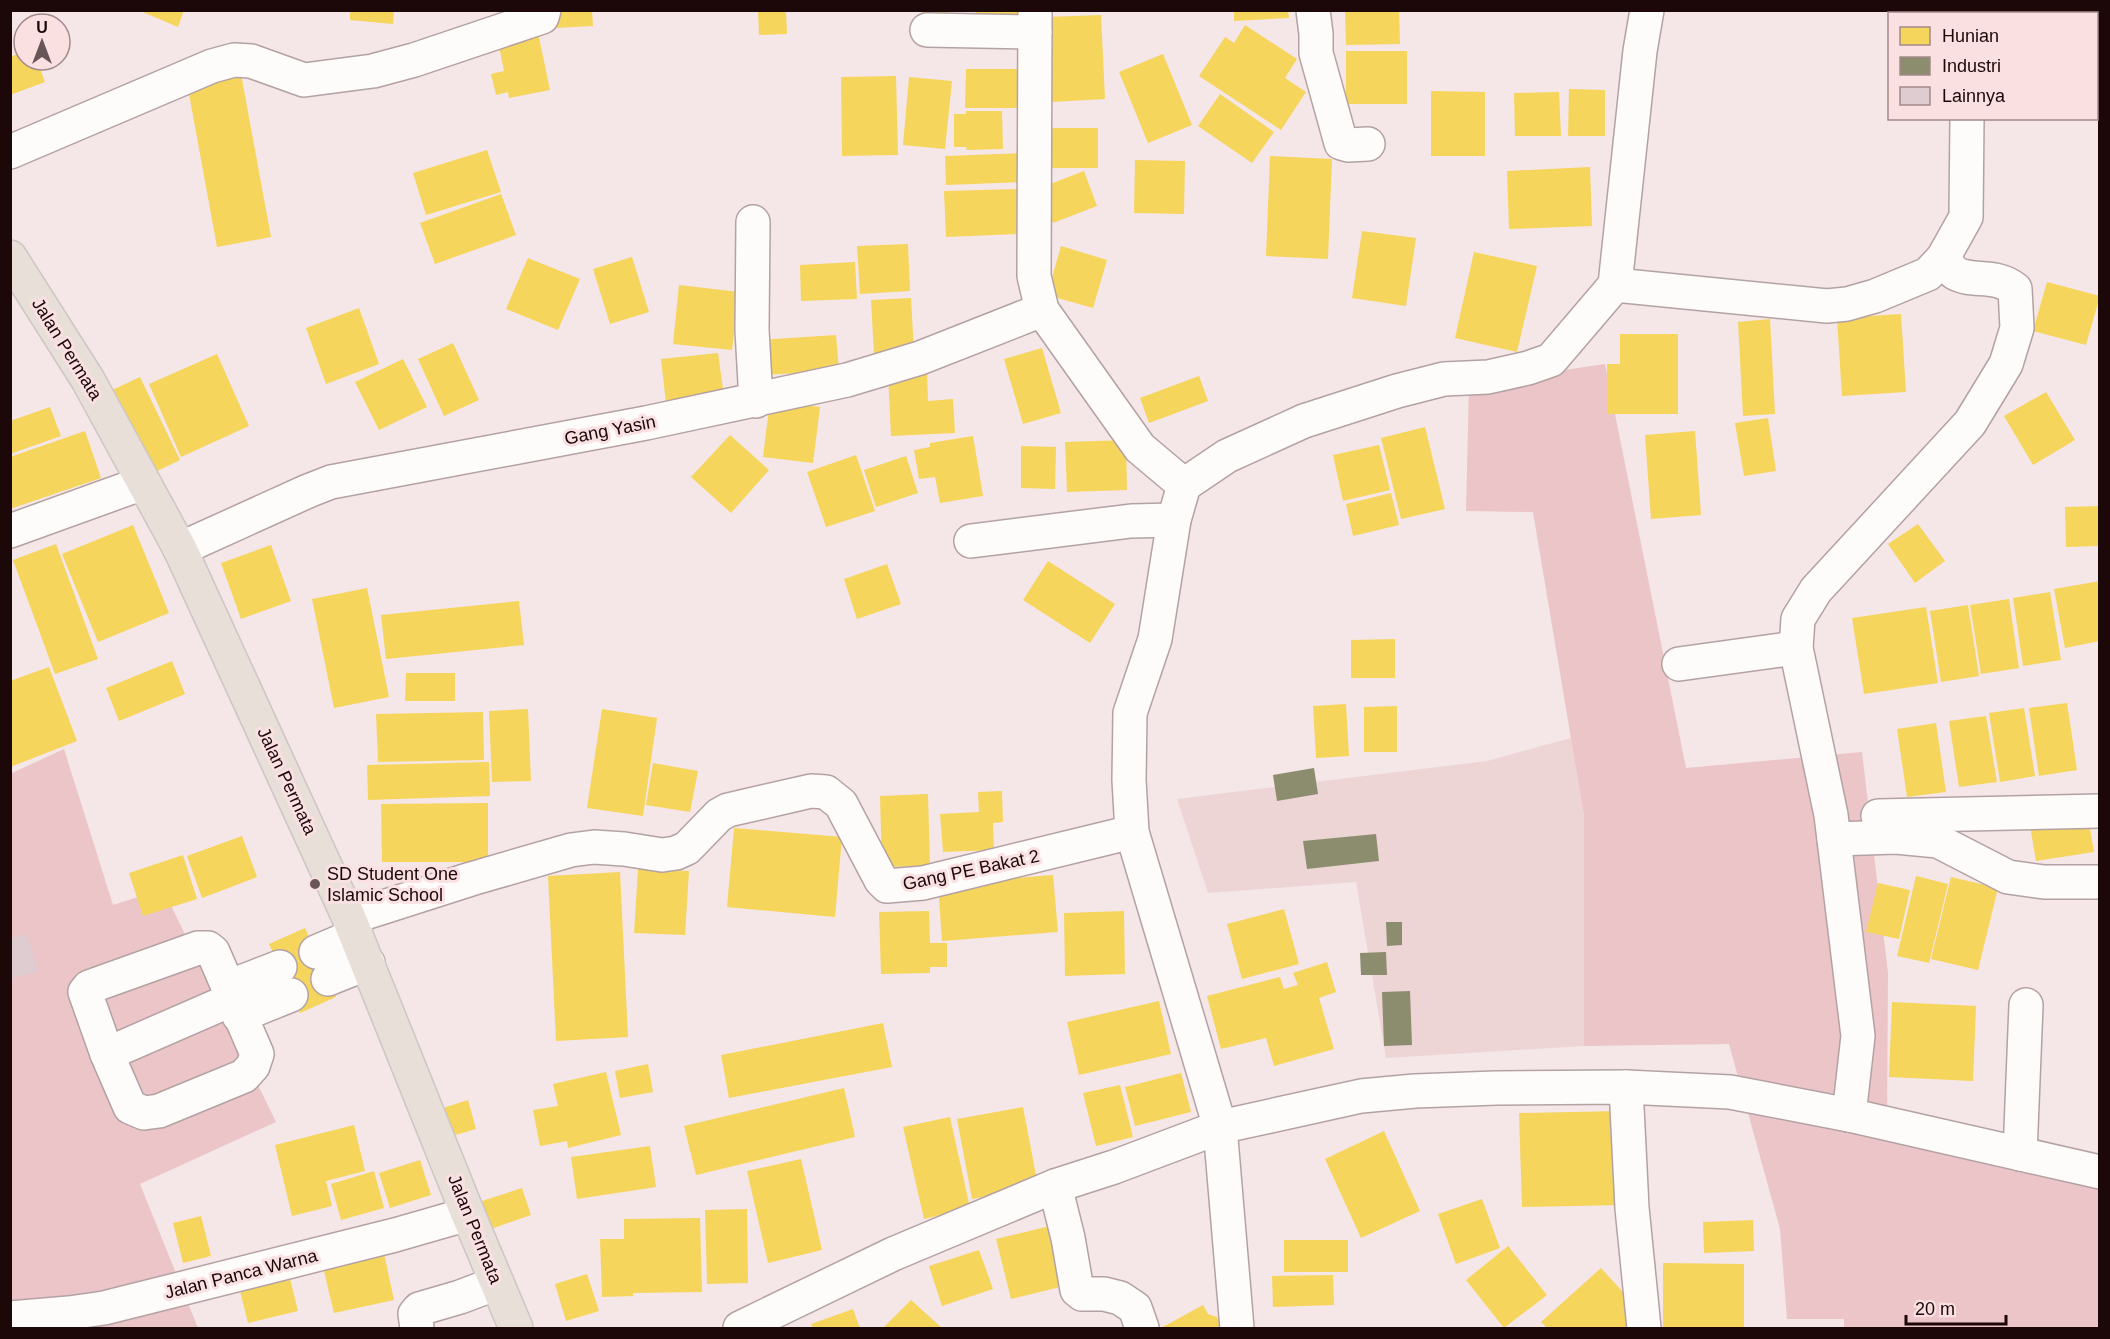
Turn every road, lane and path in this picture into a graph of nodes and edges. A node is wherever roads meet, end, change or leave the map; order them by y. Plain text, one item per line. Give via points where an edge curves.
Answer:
1 (544, 10) edge
2 (1313, 10) edge
3 (1647, 10) edge
4 (1035, 21) edge
5 (927, 30) dead end
6 (1967, 120) edge
7 (1368, 144) dead end
8 (10, 152) edge
9 (753, 222) dead end
10 (10, 257) edge
11 (1943, 258) junction
12 (1615, 285) junction
13 (1042, 310) junction
14 (756, 400) junction
15 (143, 483) junction
16 (1184, 485) junction
17 (1174, 520) junction
18 (10, 531) edge
19 (971, 541) dead end
20 (180, 549) junction
21 (1796, 648) junction
22 (1679, 664) dead end
23 (2100, 811) edge
24 (1833, 827) junction
25 (1132, 832) junction
26 (2100, 882) edge
27 (358, 939) junction
28 (322, 966) dead end
29 (285, 981) dead end
30 (233, 1001) junction
31 (2026, 1005) dead end
32 (107, 1054) junction
33 (1626, 1087) junction
34 (1849, 1115) junction
35 (1220, 1127) junction
36 (2020, 1154) junction
37 (2100, 1172) edge
38 (1054, 1186) junction
39 (468, 1214) junction
40 (497, 1283) junction
41 (10, 1318) edge
42 (417, 1329) edge
43 (516, 1329) edge
44 (740, 1329) edge
45 (1142, 1329) edge
46 (1237, 1329) edge
47 (1644, 1329) edge

1 - 8 street via 542,17 525,23 372,70 304,80 251,60 234,60
2 - 7 street via 1316,53 1341,143
3 - 12 street
4 - 5 street
4 - 13 street via 1035,276
6 - 11 street via 1966,218
9 - 14 street
10 - 15 main road, Jalan Permata via 88,380
11 - 12 street via 1928,274 1875,296 1827,306
11 - 21 street via 1955,273 2005,281 2015,289 2017,328 2006,364 1970,423 1816,590 1798,619
12 - 16 street via 1551,360 1488,377 1444,379 1305,421 1227,456
13 - 14 street, Gang Yasin via 920,358 847,380
13 - 16 street via 1140,448
14 - 20 street, Gang Yasin via 347,478 308,491
15 - 18 street
15 - 20 main road, Jalan Permata
16 - 17 street
17 - 19 street via 1131,521
17 - 25 street via 1155,639 1130,713
20 - 27 main road, Jalan Permata
21 - 22 street
21 - 24 street
23 - 24 street via 1901,816
24 - 26 street via 1938,841 2008,877 2044,882
24 - 34 street via 1858,1036
25 - 27 street, Gang PE Bakat 2 via 933,881 887,886 841,804 826,792 811,791 728,810 687,848 676,853 571,850 471,879
25 - 35 street
27 - 28 street
27 - 39 main road, Jalan Permata
29 - 30 street
30 - 32 street
30 - 32 street via 208,948 198,948 89,987 85,998
30 - 32 street via 257,1054 244,1076 159,1111 144,1113 130,1107
31 - 36 street
33 - 34 street via 1730,1092
33 - 35 street via 1415,1091 1361,1096
33 - 47 street
34 - 36 street
35 - 38 street
35 - 46 street
36 - 37 street
38 - 44 street via 893,1254
38 - 45 street via 1077,1290 1082,1294 1120,1298 1135,1308
39 - 40 main road, Jalan Permata
39 - 41 street, Jalan Panca Warna via 104,1308
40 - 42 street via 419,1309 415,1314
40 - 43 main road, Jalan Permata

